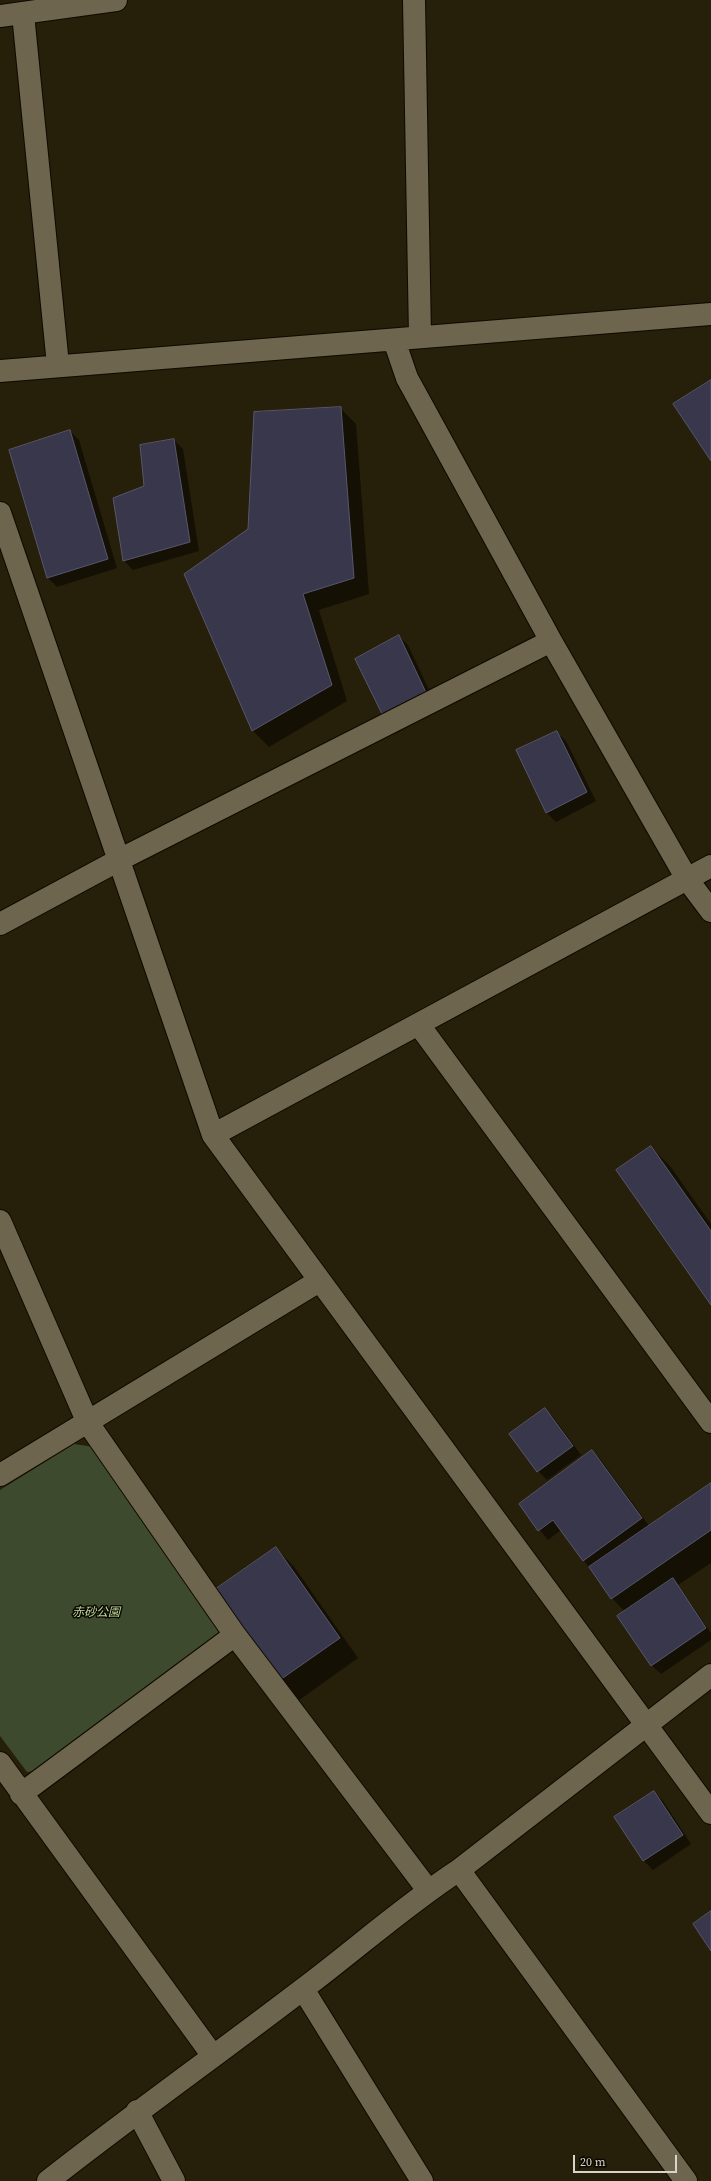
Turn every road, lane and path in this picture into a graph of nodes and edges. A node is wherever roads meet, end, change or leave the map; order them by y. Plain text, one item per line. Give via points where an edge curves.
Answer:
1 (116, 0) edge
2 (414, 0) edge
3 (23, 14) junction
4 (0, 16) edge
5 (711, 314) edge
6 (420, 337) junction
7 (394, 340) junction
8 (58, 366) junction
9 (0, 371) edge
10 (0, 513) edge
11 (551, 641) junction
12 (119, 860) junction
13 (711, 866) edge
14 (687, 879) junction
15 (711, 911) edge
16 (0, 924) edge
17 (419, 1025) junction
18 (213, 1135) junction
19 (0, 1221) edge
20 (319, 1281) junction
21 (711, 1422) edge
22 (88, 1423) junction
23 (0, 1475) edge
24 (235, 1635) junction
25 (711, 1675) edge
26 (646, 1724) junction
27 (0, 1763) edge
28 (22, 1794) junction
29 (711, 1814) edge
30 (459, 1870) junction
31 (428, 1890) junction
32 (303, 1990) junction
33 (213, 2056) junction
34 (138, 2111) junction
35 (48, 2181) edge
36 (174, 2181) edge
37 (422, 2181) edge
38 (686, 2181) edge

1 - 3 street
2 - 6 street
3 - 4 street
3 - 8 street
5 - 6 street
6 - 7 street
7 - 8 street
7 - 11 street via 407,378
8 - 9 street
10 - 12 street
11 - 12 street
11 - 14 street
12 - 16 street
12 - 18 street
13 - 14 street
14 - 15 street
14 - 17 street
17 - 18 street
17 - 21 street
18 - 20 street
19 - 22 street
20 - 22 street
20 - 26 street
22 - 23 street
22 - 24 street
24 - 28 street
24 - 31 street
25 - 26 street
26 - 29 street
26 - 30 street
27 - 28 street
28 - 33 street
30 - 31 street
30 - 38 street
31 - 32 street
32 - 33 street
32 - 37 street
33 - 34 street
34 - 35 street
34 - 36 street

